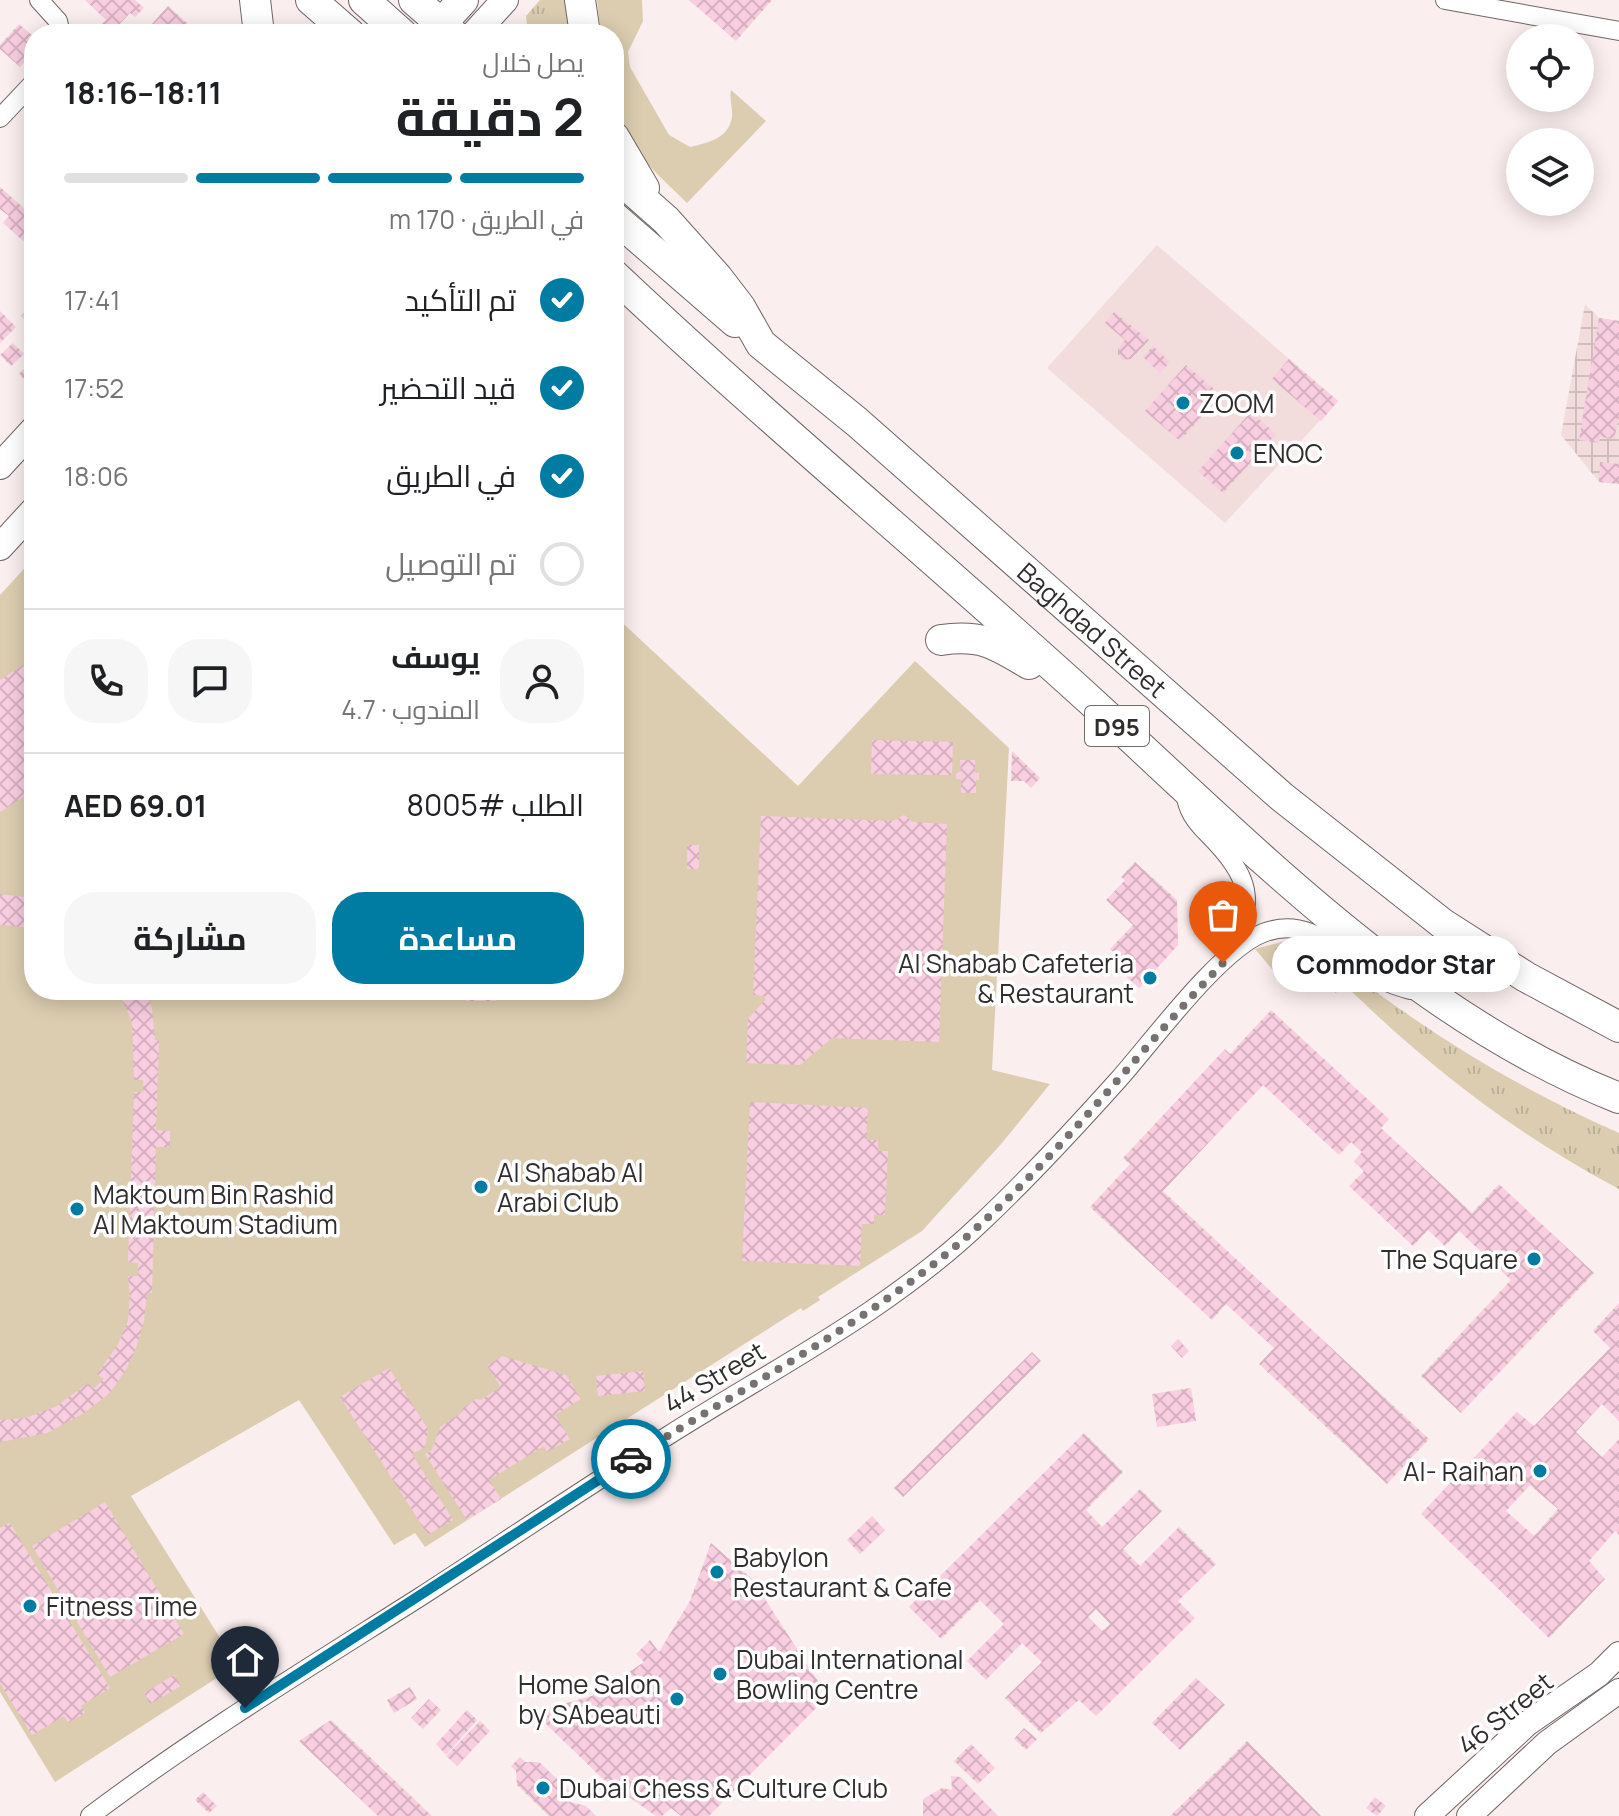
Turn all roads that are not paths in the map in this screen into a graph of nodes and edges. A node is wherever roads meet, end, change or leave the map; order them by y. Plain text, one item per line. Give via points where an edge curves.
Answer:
1 (39, 0) edge
2 (255, 0) edge
3 (311, 0) edge
4 (364, 0) edge
5 (463, 0) edge
6 (505, 0) edge
7 (580, 0) edge
8 (1445, 0) edge
9 (431, 16) edge
10 (59, 24) edge
11 (258, 24) edge
12 (339, 24) edge
13 (389, 24) edge
14 (483, 24) edge
15 (584, 24) edge
16 (1619, 31) edge
17 (24, 93) edge
18 (0, 118) edge
19 (624, 155) edge
20 (624, 183) edge
21 (666, 220) junction
22 (624, 226) edge
23 (624, 284) edge
24 (624, 290) edge
25 (651, 310) junction
26 (761, 344) junction
27 (24, 440) edge
28 (0, 465) edge
29 (24, 521) edge
30 (0, 547) edge
31 (941, 640) dead end
32 (1093, 703) junction
33 (1185, 789) junction
34 (1223, 963) junction
35 (1428, 992) junction
36 (1619, 1027) edge
37 (1618, 1100) edge
38 (1619, 1654) edge
39 (1619, 1691) edge
40 (90, 1816) edge
41 (1427, 1816) edge
42 (1469, 1816) edge

1 - 10 street
2 - 11 main road
3 - 12 main road
4 - 13 main road
5 - 9 main road
6 - 14 main road
7 - 15 main road
8 - 16 street
17 - 18 street
19 - 21 main road
20 - 21 main road, Baghdad Street / D95
21 - 26 main road, Baghdad Street / D95 via 740,307
22 - 26 main road
23 - 25 main road, Baghdad Street / D95
24 - 25 main road
25 - 32 main road, Baghdad Street / D95
26 - 36 main road, Baghdad Street / D95 via 857,422 1282,797 1443,924
27 - 28 main road
29 - 30 main road
31 - 32 main road via 989,641
32 - 33 main road, Baghdad Street / D95
33 - 34 street, 44 Street via 1190,813 1234,862 1244,884 1244,919
33 - 35 main road, Baghdad Street / D95 via 1304,894
34 - 35 street, 44 Street via 1266,932 1301,929 1323,937 1380,979
34 - 40 street, 44 Street via 1046,1158 923,1273 178,1751
35 - 37 main road, Baghdad Street / D95 via 1540,1063
38 - 41 street, 46 Street via 1528,1723
39 - 42 street, 46 Street via 1547,1743

